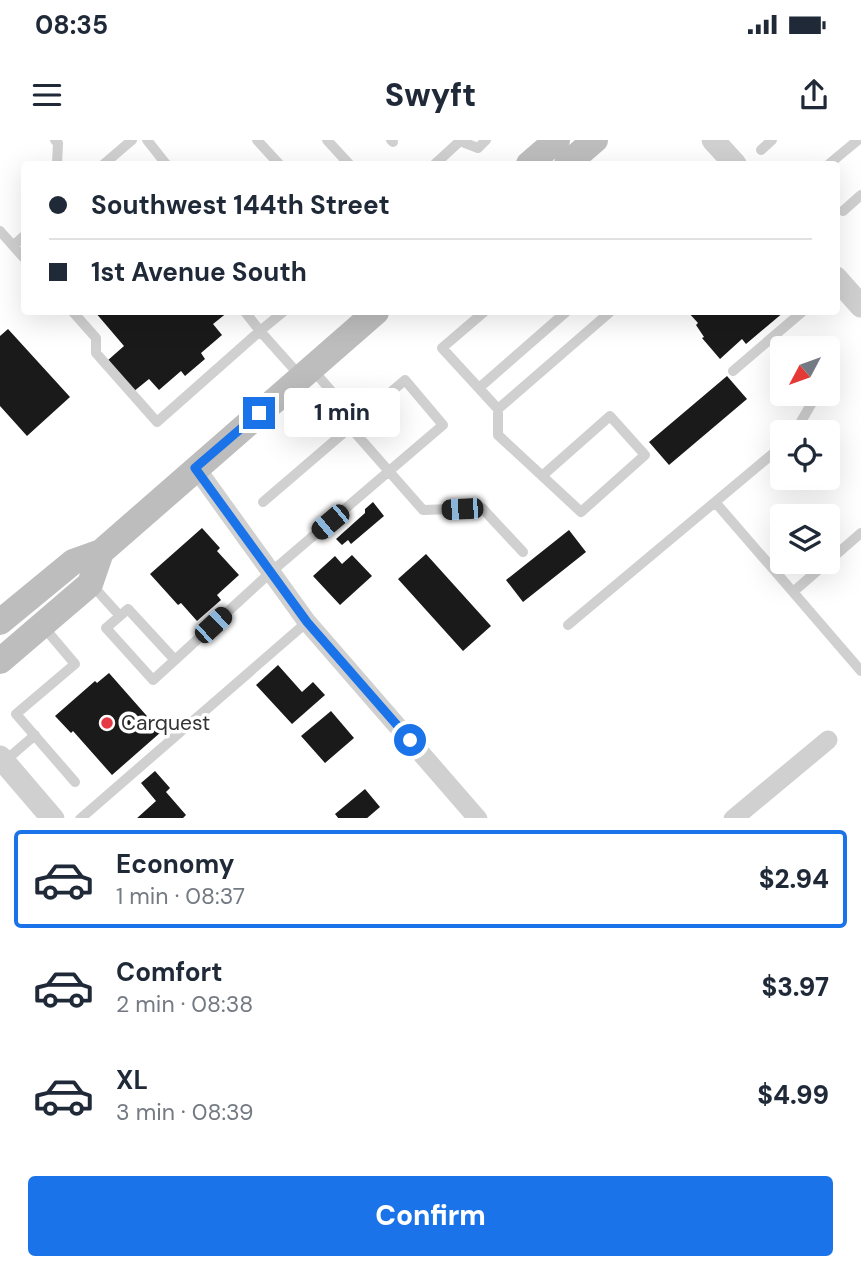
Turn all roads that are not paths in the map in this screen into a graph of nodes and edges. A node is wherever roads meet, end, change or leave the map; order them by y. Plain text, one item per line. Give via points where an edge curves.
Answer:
1 (55, 140) edge
2 (132, 140) edge
3 (147, 140) edge
4 (257, 140) edge
5 (327, 140) edge
6 (486, 140) edge
7 (557, 140) edge
8 (595, 140) edge
9 (713, 140) edge
10 (772, 140) edge
11 (858, 140) edge
12 (460, 141) edge
13 (761, 150) dead end
14 (57, 161) edge
15 (108, 161) edge
16 (164, 161) edge
17 (276, 161) edge
18 (346, 161) edge
19 (438, 161) edge
20 (532, 161) edge
21 (571, 161) edge
22 (732, 161) edge
23 (834, 161) edge
24 (861, 195) edge
25 (843, 211) dead end
26 (0, 231) edge
27 (21, 239) edge
28 (13, 246) junction
29 (21, 255) edge
30 (840, 283) edge
31 (861, 306) edge
32 (76, 315) edge
33 (247, 315) edge
34 (279, 315) edge
35 (372, 315) edge
36 (480, 315) edge
37 (563, 315) edge
38 (607, 315) edge
39 (798, 315) edge
40 (260, 331) junction
41 (733, 371) dead end
42 (306, 372) junction
43 (479, 388) junction
44 (498, 409) junction
45 (354, 424) junction
46 (770, 456) edge
47 (195, 468) junction
48 (389, 472) junction
49 (542, 476) junction
50 (263, 502) dead end
51 (715, 502) junction
52 (861, 533) edge
53 (101, 552) junction
54 (523, 552) dead end
55 (271, 572) junction
56 (90, 583) junction
57 (793, 592) junction
58 (120, 616) junction
59 (0, 622) edge
60 (307, 622) junction
61 (41, 625) junction
62 (568, 625) dead end
63 (175, 660) junction
64 (0, 661) edge
65 (861, 671) edge
66 (35, 735) junction
67 (828, 740) dead end
68 (3, 763) edge
69 (75, 782) dead end
70 (53, 818) edge
71 (80, 818) edge
72 (478, 818) edge
73 (733, 818) edge

1 - 14 lane
2 - 15 lane
3 - 16 lane
4 - 17 lane
5 - 18 lane
6 - 12 lane via 478,148
7 - 20 main road
8 - 21 main road
9 - 22 street
10 - 13 lane
11 - 23 lane
12 - 19 lane
24 - 25 lane
26 - 28 lane
27 - 28 lane
28 - 29 lane
30 - 31 street
32 - 40 lane via 96,338 96,353 157,422
33 - 40 lane
34 - 40 lane
35 - 42 main road
36 - 43 lane via 442,348
37 - 43 lane
38 - 44 lane
39 - 41 lane
40 - 42 lane
42 - 45 lane
42 - 47 main road
43 - 44 lane
44 - 49 lane via 498,435
45 - 48 lane
45 - 48 lane via 405,380 443,425
45 - 50 lane
46 - 51 lane
47 - 53 main road
47 - 55 street
48 - 54 lane via 423,510 482,508
48 - 55 lane
49 - 49 lane via 581,512 645,455 610,416
51 - 57 lane
51 - 62 lane
52 - 57 lane
53 - 56 main road
53 - 59 main road via 73,562
55 - 60 street
55 - 63 lane
56 - 58 lane
56 - 61 main road
57 - 65 lane
58 - 63 lane via 128,608
58 - 63 lane via 106,628 153,680
60 - 71 lane
60 - 72 street
61 - 64 main road
61 - 66 lane via 75,664 16,714
66 - 68 lane
66 - 69 lane
67 - 73 street
68 - 70 street

